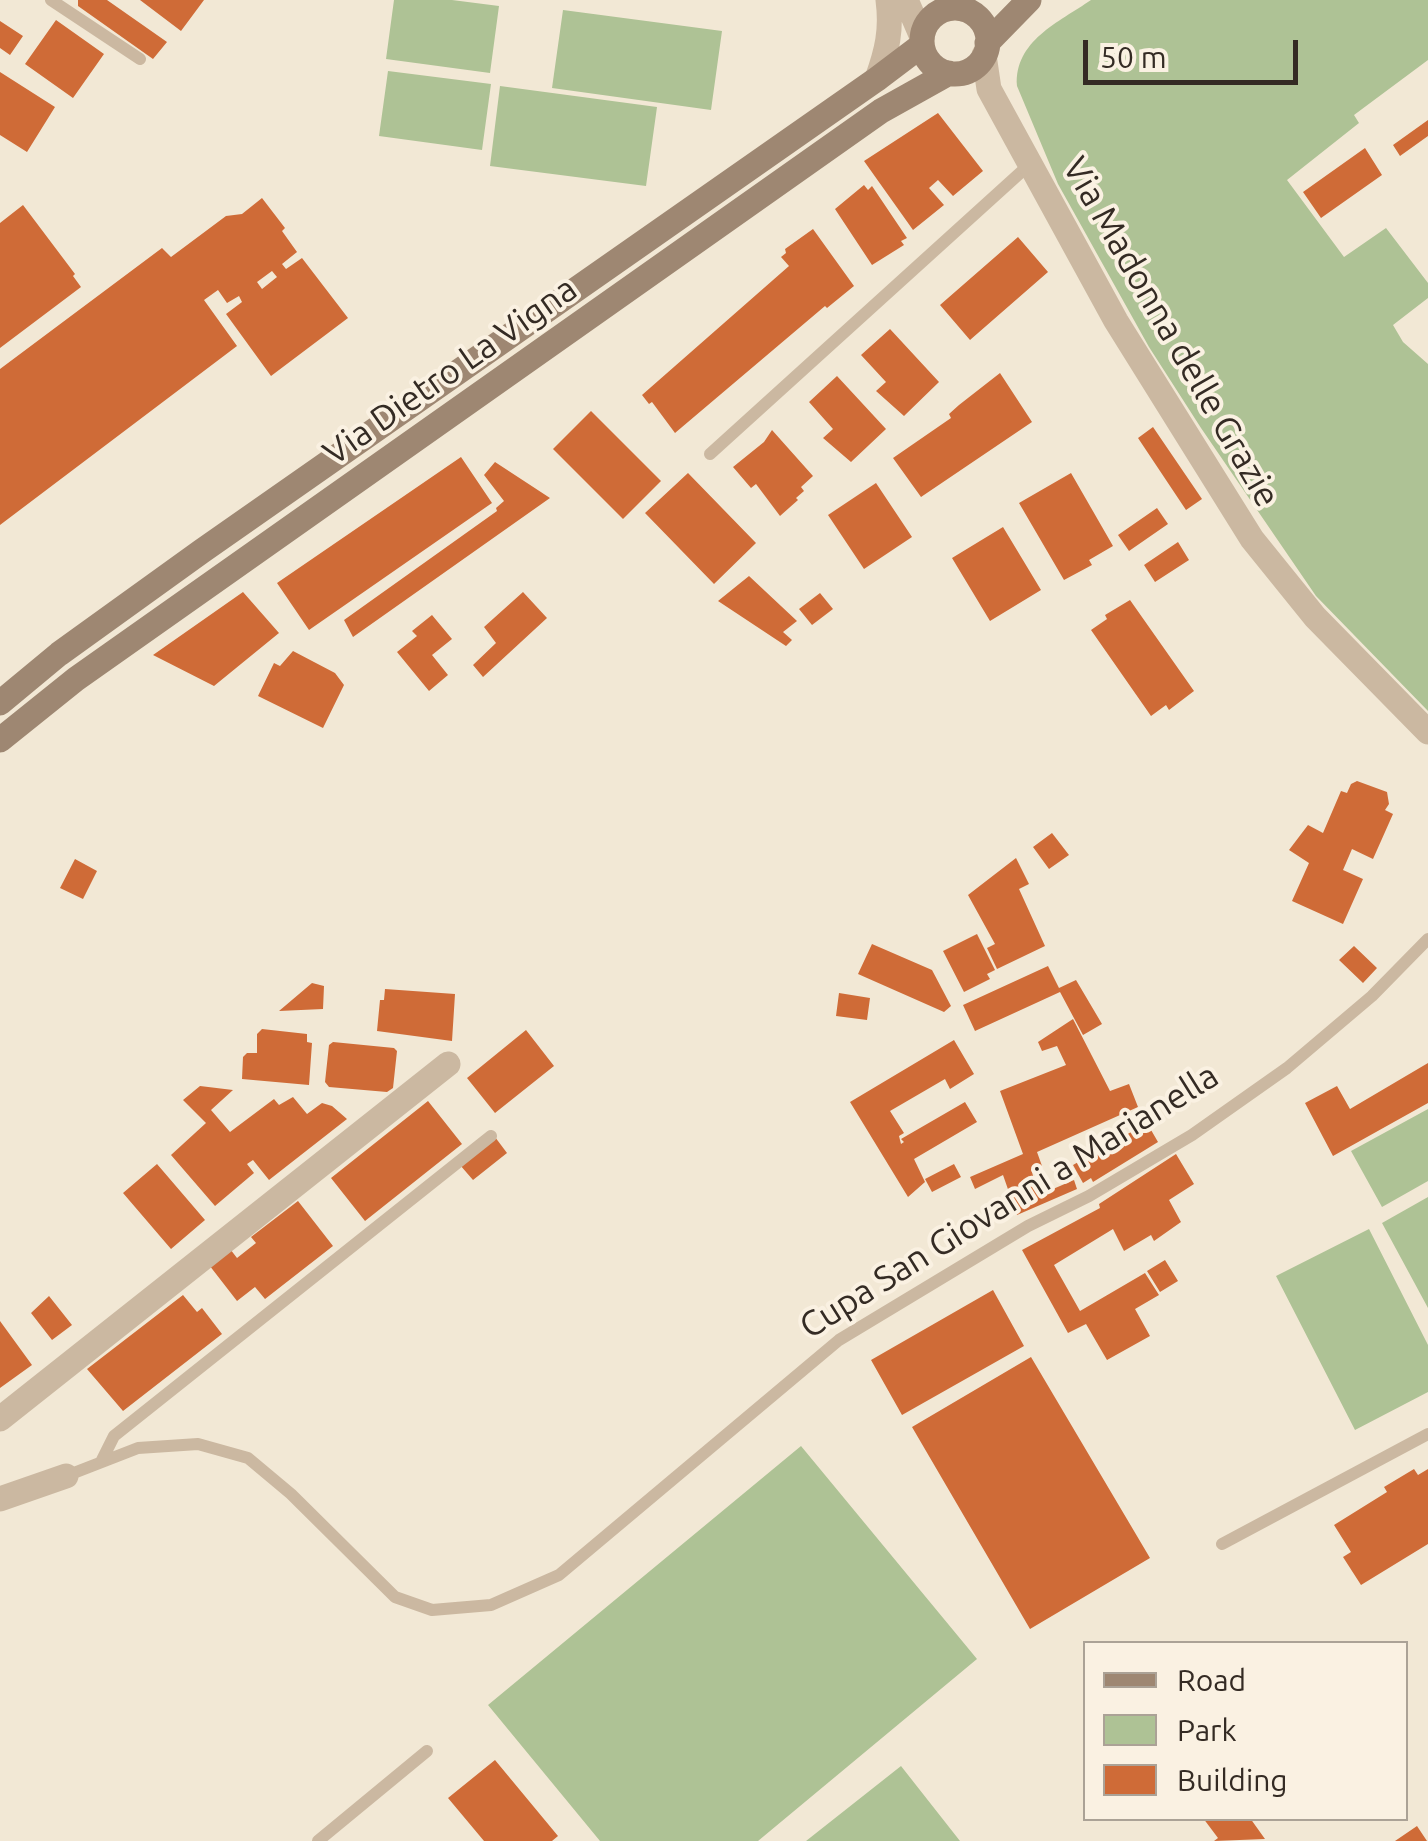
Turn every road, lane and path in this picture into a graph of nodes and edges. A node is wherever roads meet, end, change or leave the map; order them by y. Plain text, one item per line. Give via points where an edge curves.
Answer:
1 (51, 0) edge
2 (888, 0) edge
3 (906, 0) edge
4 (1029, 0) edge
5 (967, 5) edge
6 (922, 41) junction
7 (986, 49) junction
8 (140, 59) dead end
9 (956, 73) junction
10 (877, 79) junction
11 (989, 89) junction
12 (1032, 162) junction
13 (710, 454) dead end
14 (0, 703) edge
15 (1428, 732) edge
16 (0, 740) edge
17 (1428, 939) edge
18 (448, 1064) dead end
19 (490, 1136) dead end
20 (0, 1419) edge
21 (1428, 1434) edge
22 (101, 1462) junction
23 (66, 1476) joint
24 (0, 1499) edge
25 (1222, 1544) dead end
26 (427, 1751) dead end
27 (318, 1841) edge

1 - 8 lane
2 - 10 street via 889,47
3 - 6 street
4 - 7 street
5 - 6 street via 934,15
5 - 7 street via 982,22
6 - 9 street via 931,64
6 - 10 street, Via Dietro La Vigna
7 - 9 street via 976,66
7 - 11 street, Via Madonna delle Grazie
9 - 11 street, Via Madonna delle Grazie
9 - 16 street, Via Dietro La Vigna via 880,110 76,678
10 - 14 street, Via Dietro La Vigna via 202,551
11 - 12 street, Via Madonna delle Grazie
12 - 13 lane
12 - 15 street, Via Madonna delle Grazie via 1116,322 1252,540 1315,617
17 - 22 lane, Cupa San Giovanni a Marianella via 1287,1068 1192,1135 838,1340 559,1575 491,1605 432,1610 395,1597 248,1458 198,1444 138,1448
18 - 20 street
19 - 22 lane via 114,1436
21 - 25 lane
22 - 23 lane, Cupa San Giovanni a Marianella
23 - 24 street, Cupa San Giovanni a Marianella
26 - 27 lane

